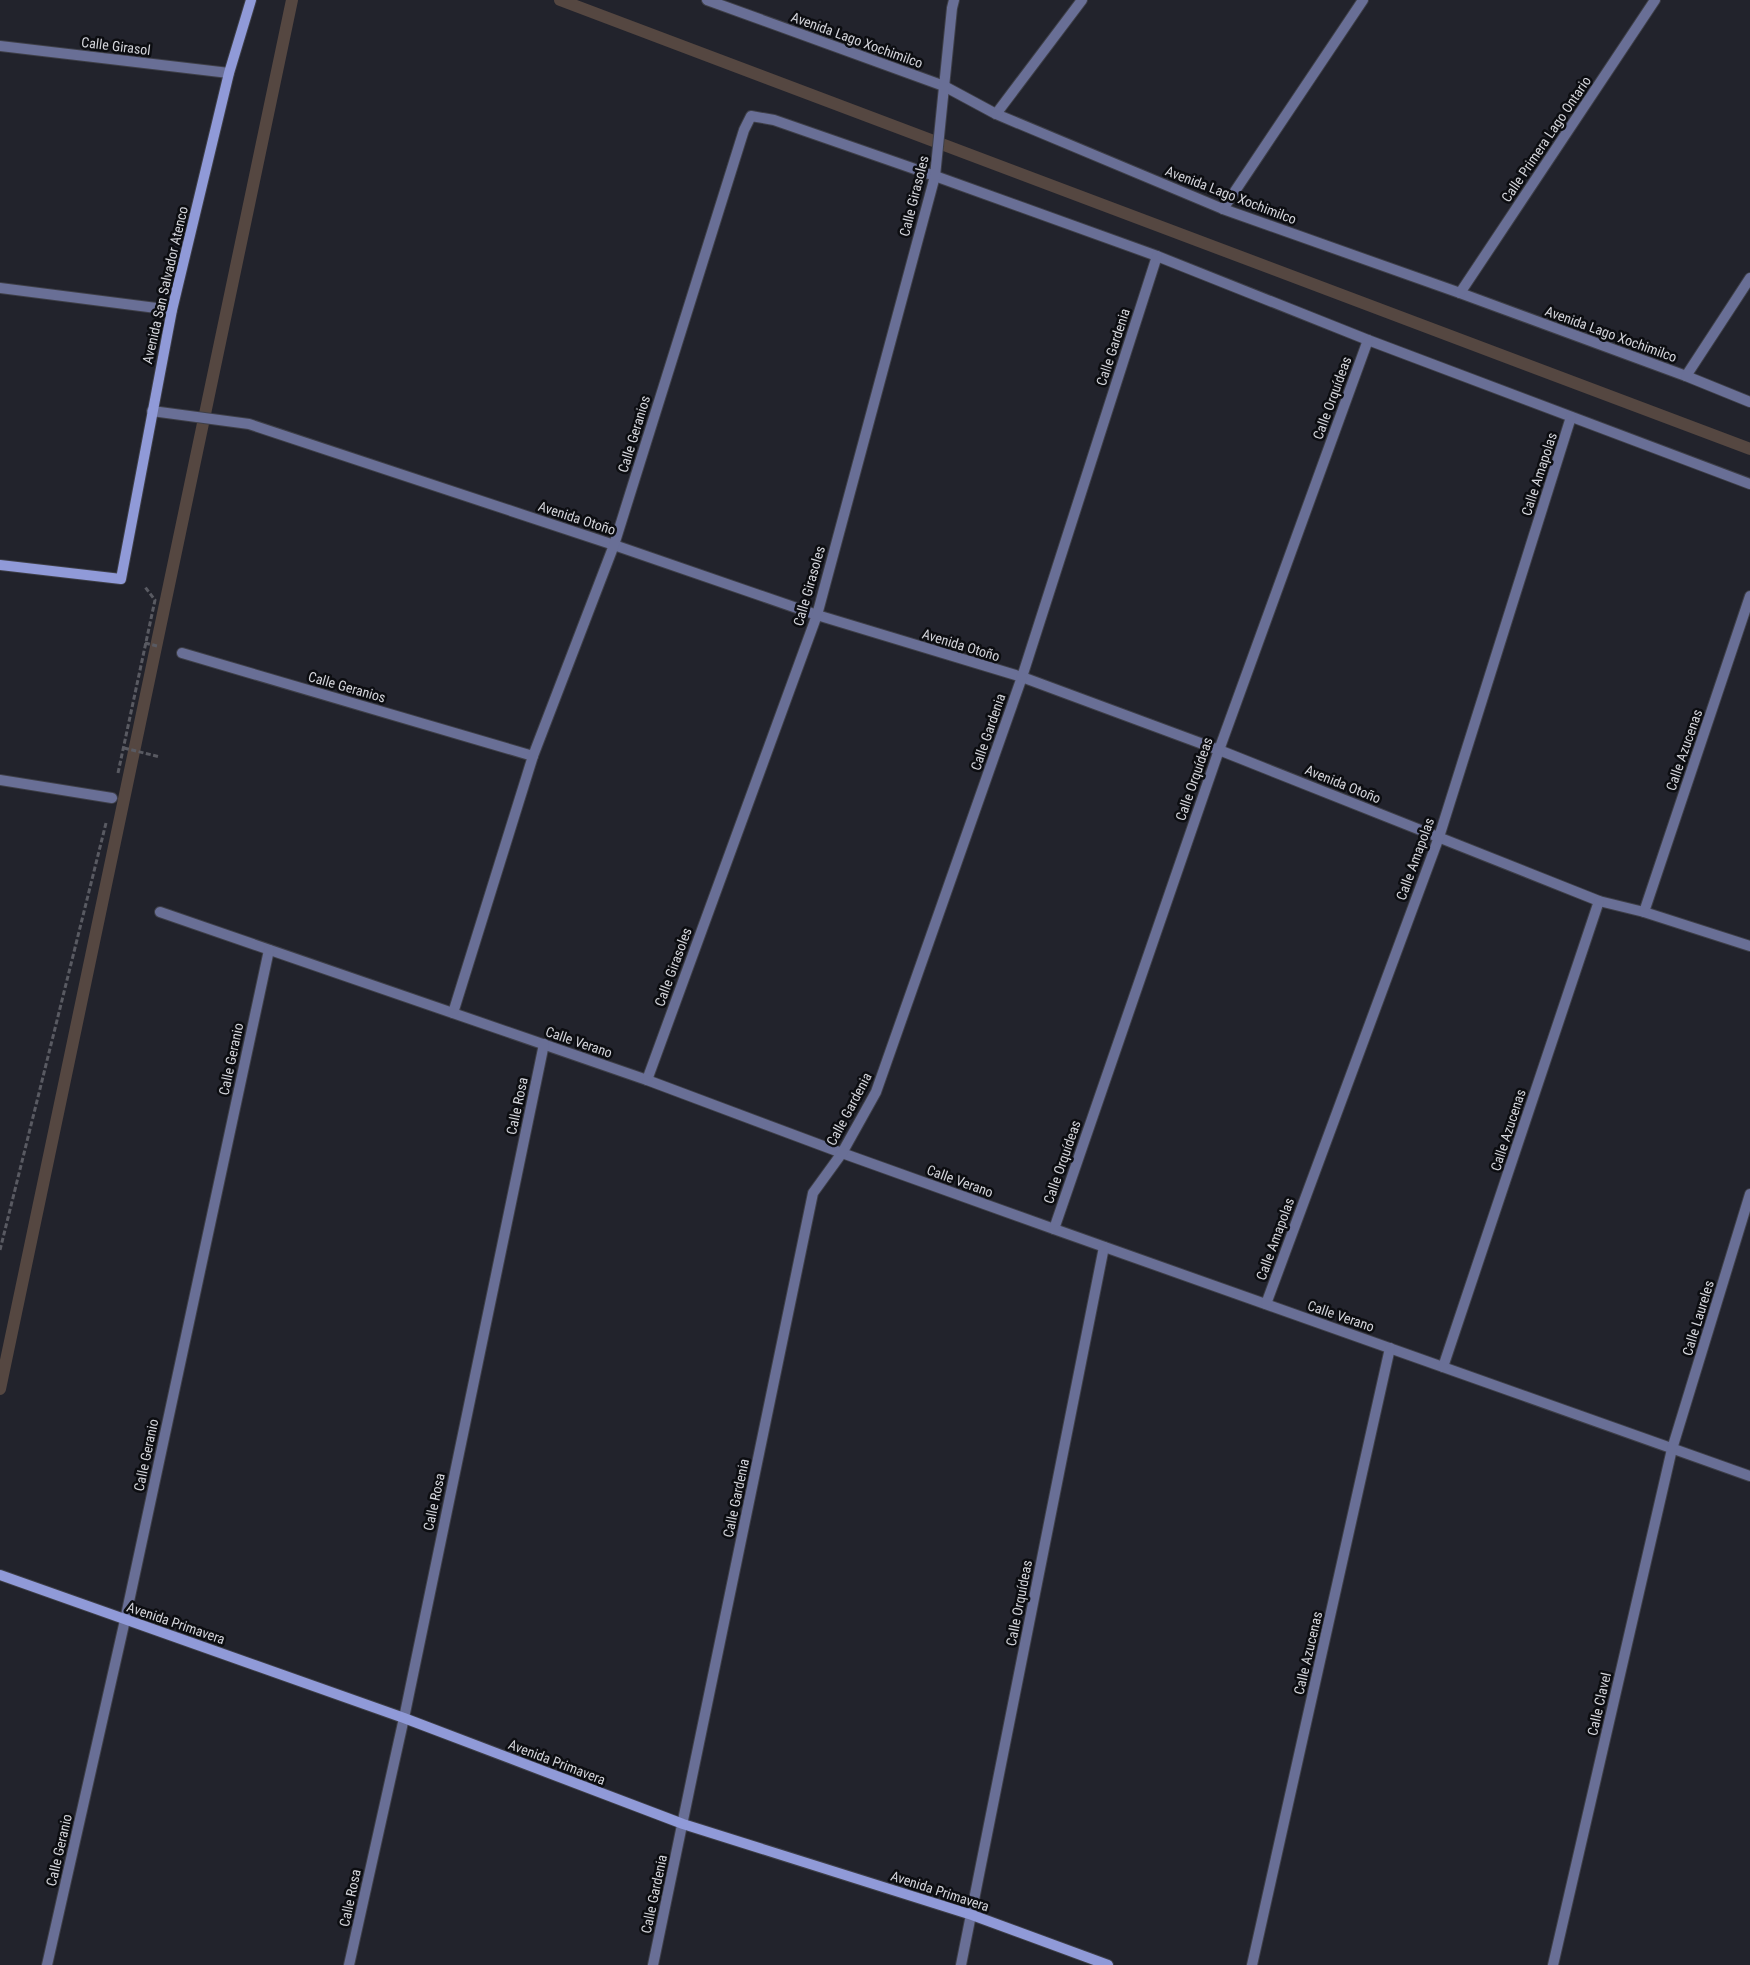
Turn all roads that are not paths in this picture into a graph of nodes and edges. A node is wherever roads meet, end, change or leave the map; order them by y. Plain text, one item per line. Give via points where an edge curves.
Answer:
1 (251, 0) edge
2 (707, 0) edge
3 (954, 0) edge
4 (1082, 0) edge
5 (1363, 0) edge
6 (1655, 0) edge
7 (0, 46) edge
8 (229, 73) junction
9 (944, 86) junction
10 (996, 114) junction
11 (935, 176) junction
12 (1223, 210) junction
13 (1157, 256) junction
14 (1750, 278) edge
15 (0, 288) edge
16 (1460, 293) junction
17 (172, 310) junction
18 (1368, 340) junction
19 (1686, 376) junction
20 (1750, 402) edge
21 (152, 411) junction
22 (1571, 417) junction
23 (1750, 484) edge
24 (614, 545) junction
25 (0, 565) edge
26 (1750, 596) edge
27 (817, 615) junction
28 (182, 653) dead end
29 (1022, 677) junction
30 (1218, 750) junction
31 (533, 756) junction
32 (0, 780) edge
33 (112, 798) road end
34 (1439, 837) junction
35 (1599, 900) junction
36 (160, 912) dead end
37 (1644, 912) junction
38 (1750, 946) edge
39 (268, 950) junction
40 (453, 1013) junction
41 (544, 1044) junction
42 (647, 1080) junction
43 (842, 1153) junction
44 (1750, 1194) edge
45 (1054, 1229) junction
46 (1104, 1247) junction
47 (1266, 1304) junction
48 (1390, 1348) junction
49 (1443, 1367) junction
50 (1672, 1449) junction
51 (1750, 1476) edge
52 (0, 1575) edge
53 (125, 1620) junction
54 (404, 1718) junction
55 (683, 1824) junction
56 (972, 1916) junction
57 (47, 1965) edge
58 (349, 1965) edge
59 (653, 1965) edge
60 (961, 1965) edge
61 (1108, 1965) edge
62 (1252, 1965) edge
63 (1553, 1965) edge

1 - 8 street, Avenida San Salvador Atenco
2 - 9 street, Avenida Lago Xochimilco
3 - 9 street, Calle Girasoles
4 - 10 street
5 - 12 street
6 - 16 street, Calle Primera Lago Ontario
7 - 8 street, Calle Girasol
8 - 17 street, Avenida San Salvador Atenco
9 - 10 street, Avenida Lago Xochimilco
9 - 11 street, Calle Girasoles
10 - 12 street, Avenida Lago Xochimilco
11 - 13 street
11 - 24 street, Calle Geranios via 774,120 751,116
11 - 27 street, Calle Girasoles
12 - 16 street, Avenida Lago Xochimilco
13 - 18 street
13 - 29 street, Calle Gardenia
14 - 19 street
15 - 17 street
16 - 19 street, Avenida Lago Xochimilco
17 - 21 street, Avenida San Salvador Atenco
18 - 22 street
18 - 30 street, Calle Orquídeas
19 - 20 street, Avenida Lago Xochimilco
21 - 24 street, Avenida Otoño via 249,424
21 - 25 street, Avenida San Salvador Atenco via 121,579
22 - 23 street
22 - 34 street, Calle Amapolas
24 - 27 street, Avenida Otoño
24 - 31 street, Calle Geranios
26 - 37 street, Calle Azucenas
27 - 29 street, Avenida Otoño
27 - 42 street, Calle Girasoles
28 - 31 street, Calle Geranios
29 - 30 street, Avenida Otoño
29 - 43 street, Calle Gardenia via 876,1092
30 - 34 street, Avenida Otoño
30 - 45 street, Calle Orquídeas
31 - 40 street, Calle Geranios
32 - 33 street
34 - 35 street, Avenida Otoño
34 - 47 street, Calle Amapolas
35 - 37 street, Avenida Otoño
35 - 49 street, Calle Azucenas
36 - 39 street, Calle Verano
37 - 38 street, Avenida Otoño
39 - 40 street, Calle Verano
39 - 53 street, Calle Geranio
40 - 41 street, Calle Verano
41 - 42 street, Calle Verano
41 - 54 street, Calle Rosa
42 - 43 street, Calle Verano
43 - 45 street, Calle Verano
43 - 55 street, Calle Gardenia via 813,1193
44 - 50 street, Calle Laureles
45 - 46 street, Calle Verano
46 - 47 street, Calle Verano
46 - 56 street, Calle Orquídeas
47 - 48 street, Calle Verano
48 - 49 street, Calle Verano
48 - 62 street, Calle Azucenas
49 - 50 street, Calle Verano
50 - 51 street, Calle Verano
50 - 63 street, Calle Clavel
52 - 53 street, Avenida Primavera
53 - 54 street, Avenida Primavera
53 - 57 street, Calle Geranio
54 - 55 street, Avenida Primavera
54 - 58 street, Calle Rosa
55 - 56 street, Avenida Primavera
55 - 59 street, Calle Gardenia
56 - 60 street, Calle Orquídeas
56 - 61 street, Avenida Primavera

